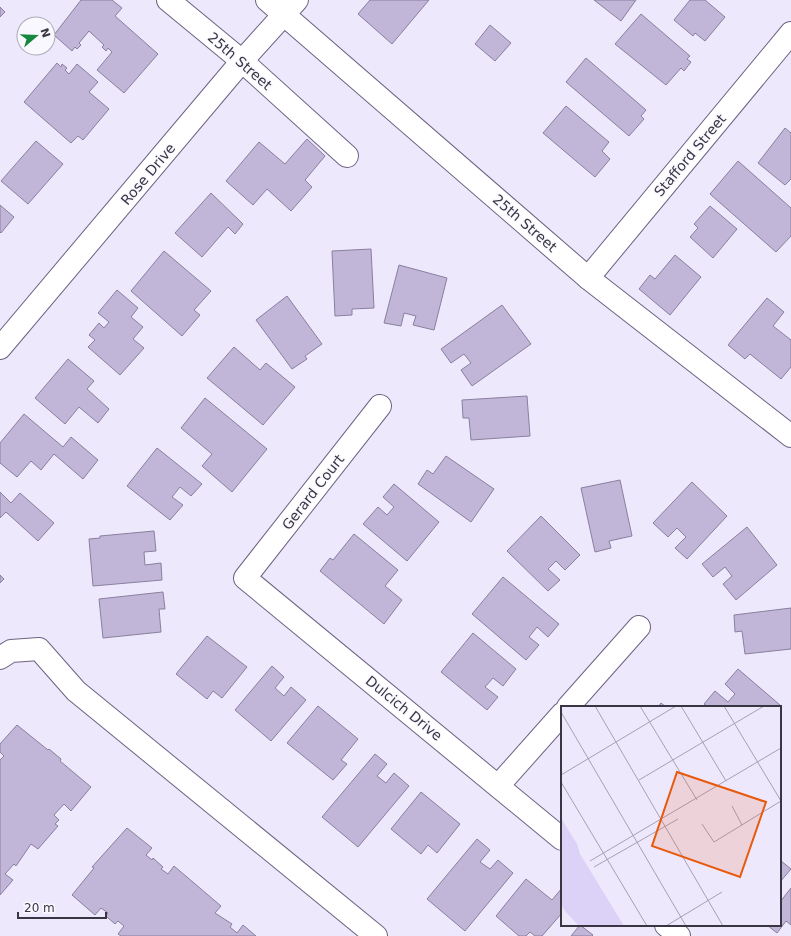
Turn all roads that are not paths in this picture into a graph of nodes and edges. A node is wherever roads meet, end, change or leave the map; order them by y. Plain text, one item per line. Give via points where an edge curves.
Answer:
1 (168, 0) edge
2 (267, 0) edge
3 (290, 8) edge
4 (791, 32) edge
5 (242, 62) junction
6 (347, 156) dead end
7 (588, 278) junction
8 (0, 348) edge
9 (380, 406) dead end
10 (791, 436) edge
11 (245, 578) joint
12 (639, 627) dead end
13 (0, 658) edge
14 (569, 706) edge
15 (561, 715) edge
16 (498, 786) junction
17 (561, 838) edge
18 (667, 926) edge
19 (376, 936) edge
20 (679, 936) edge

1 - 5 street, 25th Street
2 - 3 street, 25th Street
3 - 5 street, Rose Drive
3 - 7 street, 25th Street
4 - 7 street, Stafford Street
5 - 6 street, 25th Street
5 - 8 street, Rose Drive
7 - 10 street, 25th Street
9 - 11 street, Gerard Court
11 - 16 street, Dulcich Drive
12 - 14 street
13 - 19 street via 11,652 39,649 76,691
15 - 16 street
16 - 17 street, Dulcich Drive
18 - 20 street

